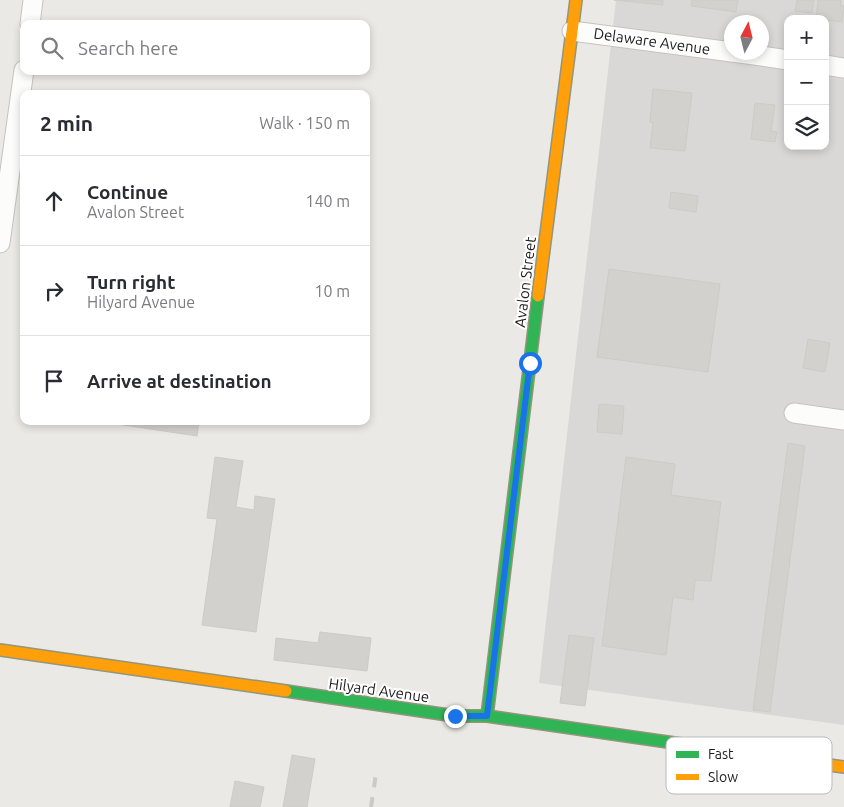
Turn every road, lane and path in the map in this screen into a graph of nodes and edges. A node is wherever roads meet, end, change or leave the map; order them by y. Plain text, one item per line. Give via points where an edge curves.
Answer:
1 (33, 0) edge
2 (576, 0) edge
3 (30, 20) edge
4 (572, 31) junction
5 (724, 51) edge
6 (769, 57) edge
7 (784, 59) edge
8 (829, 66) edge
9 (844, 68) edge
10 (23, 75) edge
11 (21, 90) edge
12 (20, 99) edge
13 (0, 243) edge
14 (794, 413) dead end
15 (844, 420) edge
16 (0, 650) edge
17 (487, 716) junction
18 (666, 742) edge

1 - 3 street
2 - 4 main road, Avalon Street
4 - 5 street, Delaware Avenue
4 - 17 main road, Avalon Street
6 - 7 street, Delaware Avenue
8 - 9 street
10 - 11 street
12 - 13 street
14 - 15 street
16 - 17 main road, Hilyard Avenue via 455,716
17 - 18 main road, Hilyard Avenue

